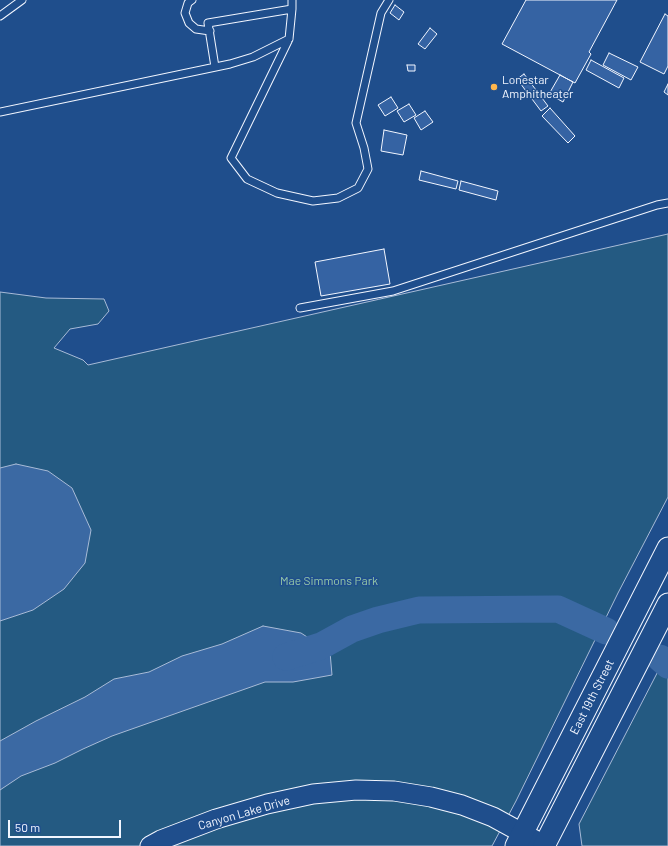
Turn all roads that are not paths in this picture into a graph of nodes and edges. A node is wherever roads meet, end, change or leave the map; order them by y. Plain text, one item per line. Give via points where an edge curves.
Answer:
1 (22, 0) edge
2 (192, 0) edge
3 (292, 0) edge
4 (390, 0) edge
5 (292, 9) junction
6 (0, 16) edge
7 (210, 31) junction
8 (289, 39) junction
9 (215, 67) junction
10 (0, 112) edge
11 (668, 203) edge
12 (300, 308) dead end
13 (668, 548) edge
14 (668, 604) edge
15 (520, 839) edge
16 (150, 846) edge
17 (545, 846) edge

1 - 6 lane
2 - 7 lane via 188,3 185,13 189,23 196,29
3 - 5 lane
4 - 8 lane via 381,14 356,123 368,169 358,188 338,198 313,201 277,193 247,179 232,158
5 - 7 lane via 208,22
5 - 8 lane
7 - 9 lane
8 - 9 lane via 253,57
9 - 10 lane
11 - 12 lane via 393,292
13 - 15 main road, East 19th Street
14 - 17 main road
15 - 16 street, Canyon Lake Drive via 493,817 462,805 431,797 356,790 314,794 267,804 216,819
15 - 17 street, Canyon Lake Drive

